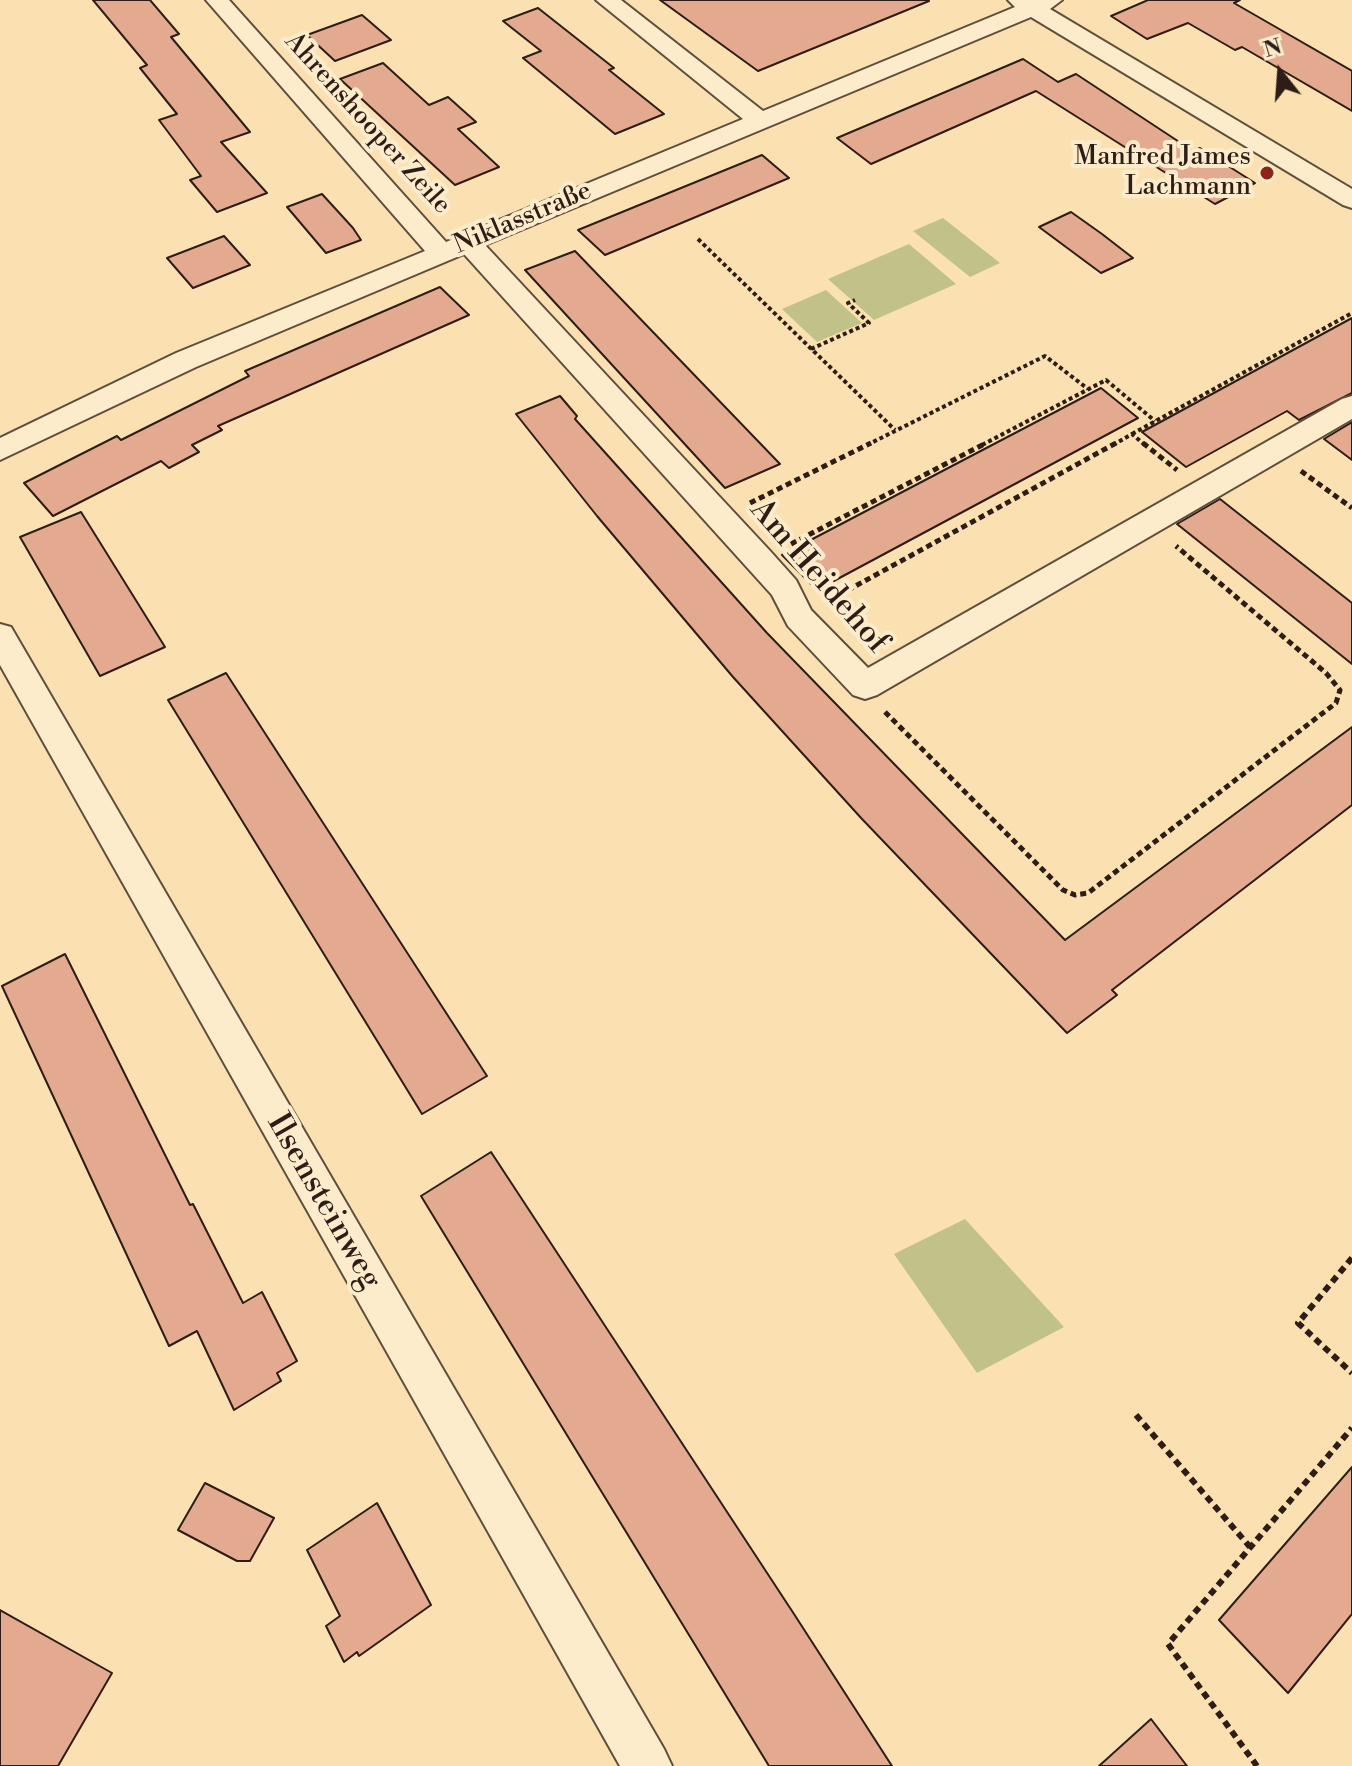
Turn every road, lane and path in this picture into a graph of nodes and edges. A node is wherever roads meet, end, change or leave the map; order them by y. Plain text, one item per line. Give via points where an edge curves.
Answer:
1 (217, 0) edge
2 (607, 0) edge
3 (1034, 3) edge
4 (760, 120) junction
5 (1352, 200) edge
6 (698, 239) dead end
7 (455, 248) junction
8 (855, 300) dead end
9 (1352, 313) edge
10 (811, 349) junction
11 (1088, 389) junction
12 (1352, 406) edge
13 (1155, 421) junction
14 (895, 430) junction
15 (1132, 434) junction
16 (0, 450) edge
17 (1274, 451) junction
18 (1202, 491) junction
19 (1352, 508) edge
20 (720, 518) junction
21 (1148, 523) junction
22 (760, 560) junction
23 (799, 617) junction
24 (0, 636) edge
25 (865, 686) junction
26 (1352, 1258) edge
27 (1352, 1373) edge
28 (1136, 1415) dead end
29 (1352, 1428) edge
30 (1250, 1547) junction
31 (647, 1766) edge
32 (1257, 1766) edge

1 - 7 street, Ahrenshooper Zeile
2 - 4 street
3 - 4 street, Niklasstraße
3 - 5 street
4 - 7 street, Niklasstraße
6 - 10 path
7 - 16 street, Niklasstraße via 186,360
7 - 20 street, Am Heidehof
8 - 10 path via 848,303 869,323
9 - 13 path
10 - 14 path
11 - 13 path via 1106,380
11 - 14 path via 1045,356
11 - 22 path
12 - 17 street, Am Heidehof
13 - 15 path
14 - 20 path
15 - 18 path
15 - 23 path
17 - 18 street, Am Heidehof
17 - 19 path
18 - 21 street, Am Heidehof
20 - 22 street, Am Heidehof
21 - 25 street, Am Heidehof
21 - 25 path via 1340,690 1336,703 1088,893 1063,890
22 - 23 street, Am Heidehof via 785,588
23 - 25 street, Am Heidehof
24 - 31 street, Ilsensteinweg
26 - 27 path via 1298,1323
28 - 30 path
29 - 30 path
30 - 32 path via 1168,1644

